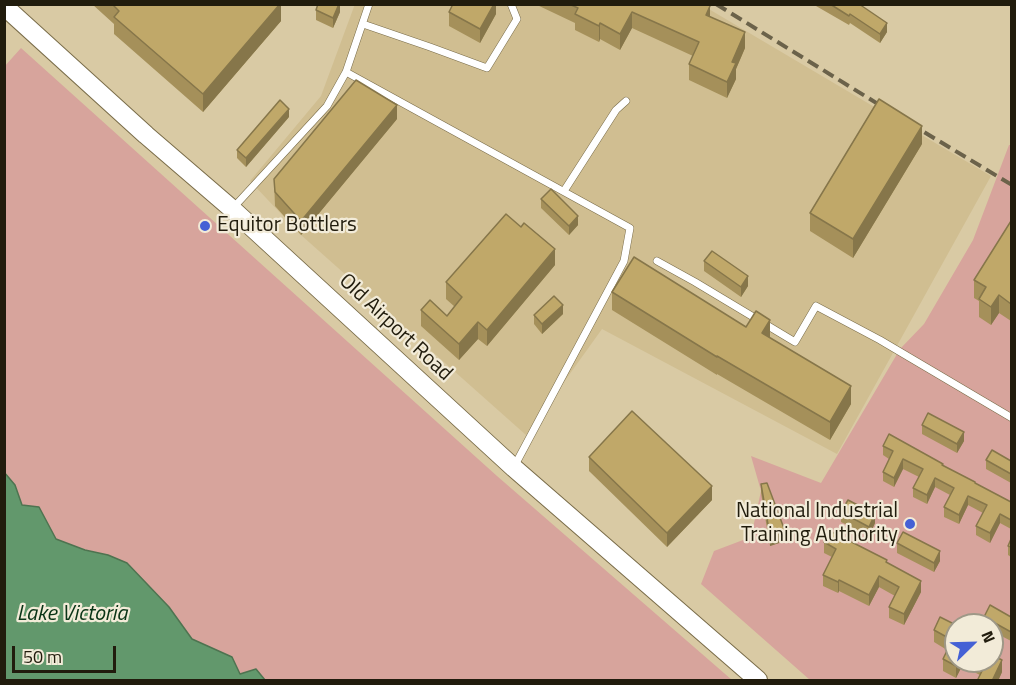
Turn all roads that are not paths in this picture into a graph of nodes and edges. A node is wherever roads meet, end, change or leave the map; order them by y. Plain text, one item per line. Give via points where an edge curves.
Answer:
1 (369, 4) edge
2 (511, 4) edge
3 (4, 6) edge
4 (363, 24) junction
5 (346, 72) junction
6 (626, 101) dead end
7 (564, 191) junction
8 (232, 209) junction
9 (657, 261) dead end
10 (1011, 418) edge
11 (514, 468) junction
12 (758, 681) edge

1 - 4 lane
2 - 4 lane via 517,19 487,68
3 - 8 main road, Old Airport Road
4 - 5 lane
5 - 7 lane
5 - 8 lane via 327,106
6 - 7 lane via 616,110
7 - 11 lane via 630,228 624,261
8 - 11 main road, Old Airport Road
9 - 10 lane via 795,342 816,306
11 - 12 main road, Old Airport Road

